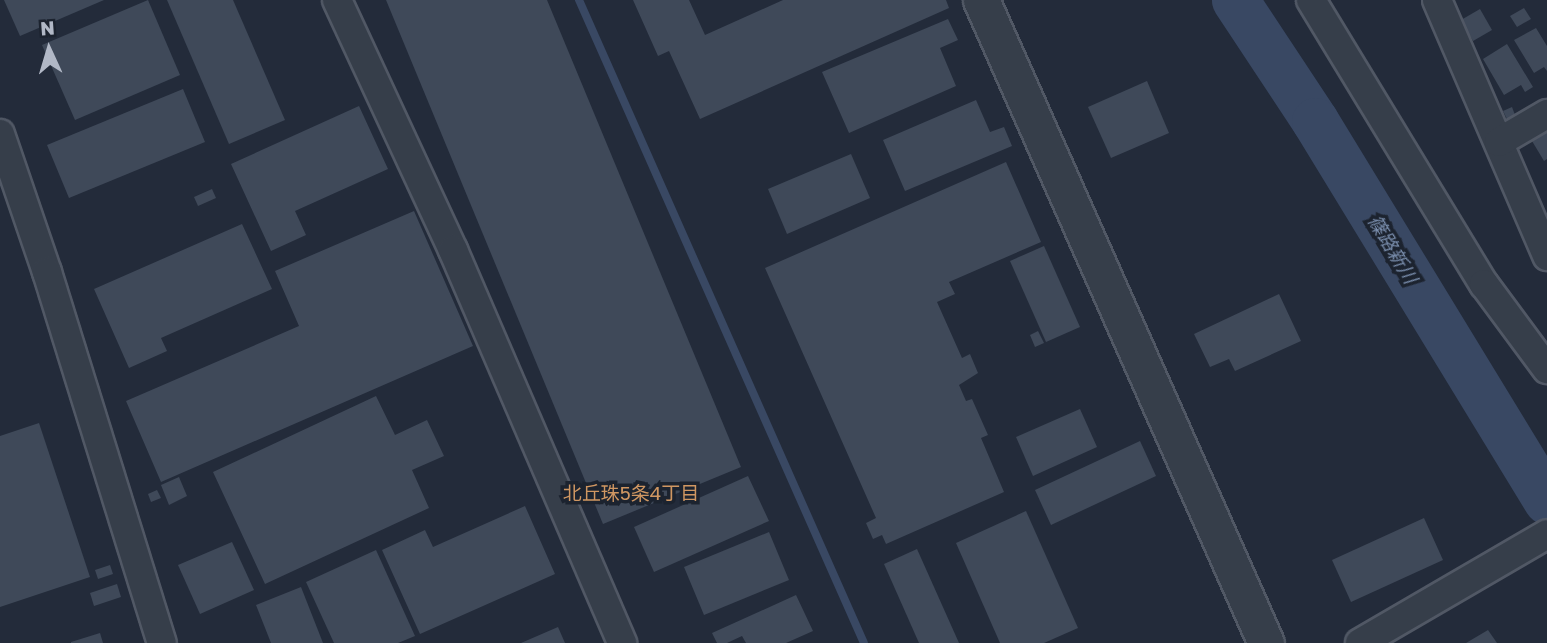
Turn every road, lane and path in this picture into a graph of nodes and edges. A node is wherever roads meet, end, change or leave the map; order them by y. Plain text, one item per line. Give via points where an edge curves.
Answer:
1 (337, 0) edge
2 (981, 0) edge
3 (1311, 0) edge
4 (1437, 0) edge
5 (1547, 114) edge
6 (0, 134) edge
7 (1499, 142) junction
8 (1547, 256) edge
9 (1547, 369) edge
10 (1547, 534) edge
11 (162, 643) edge
12 (622, 643) edge
13 (1266, 643) edge
14 (1360, 643) edge

1 - 12 street via 453,250
2 - 13 street
3 - 9 street via 1484,284
4 - 7 street
5 - 7 street
6 - 11 street
7 - 8 street
10 - 14 street

